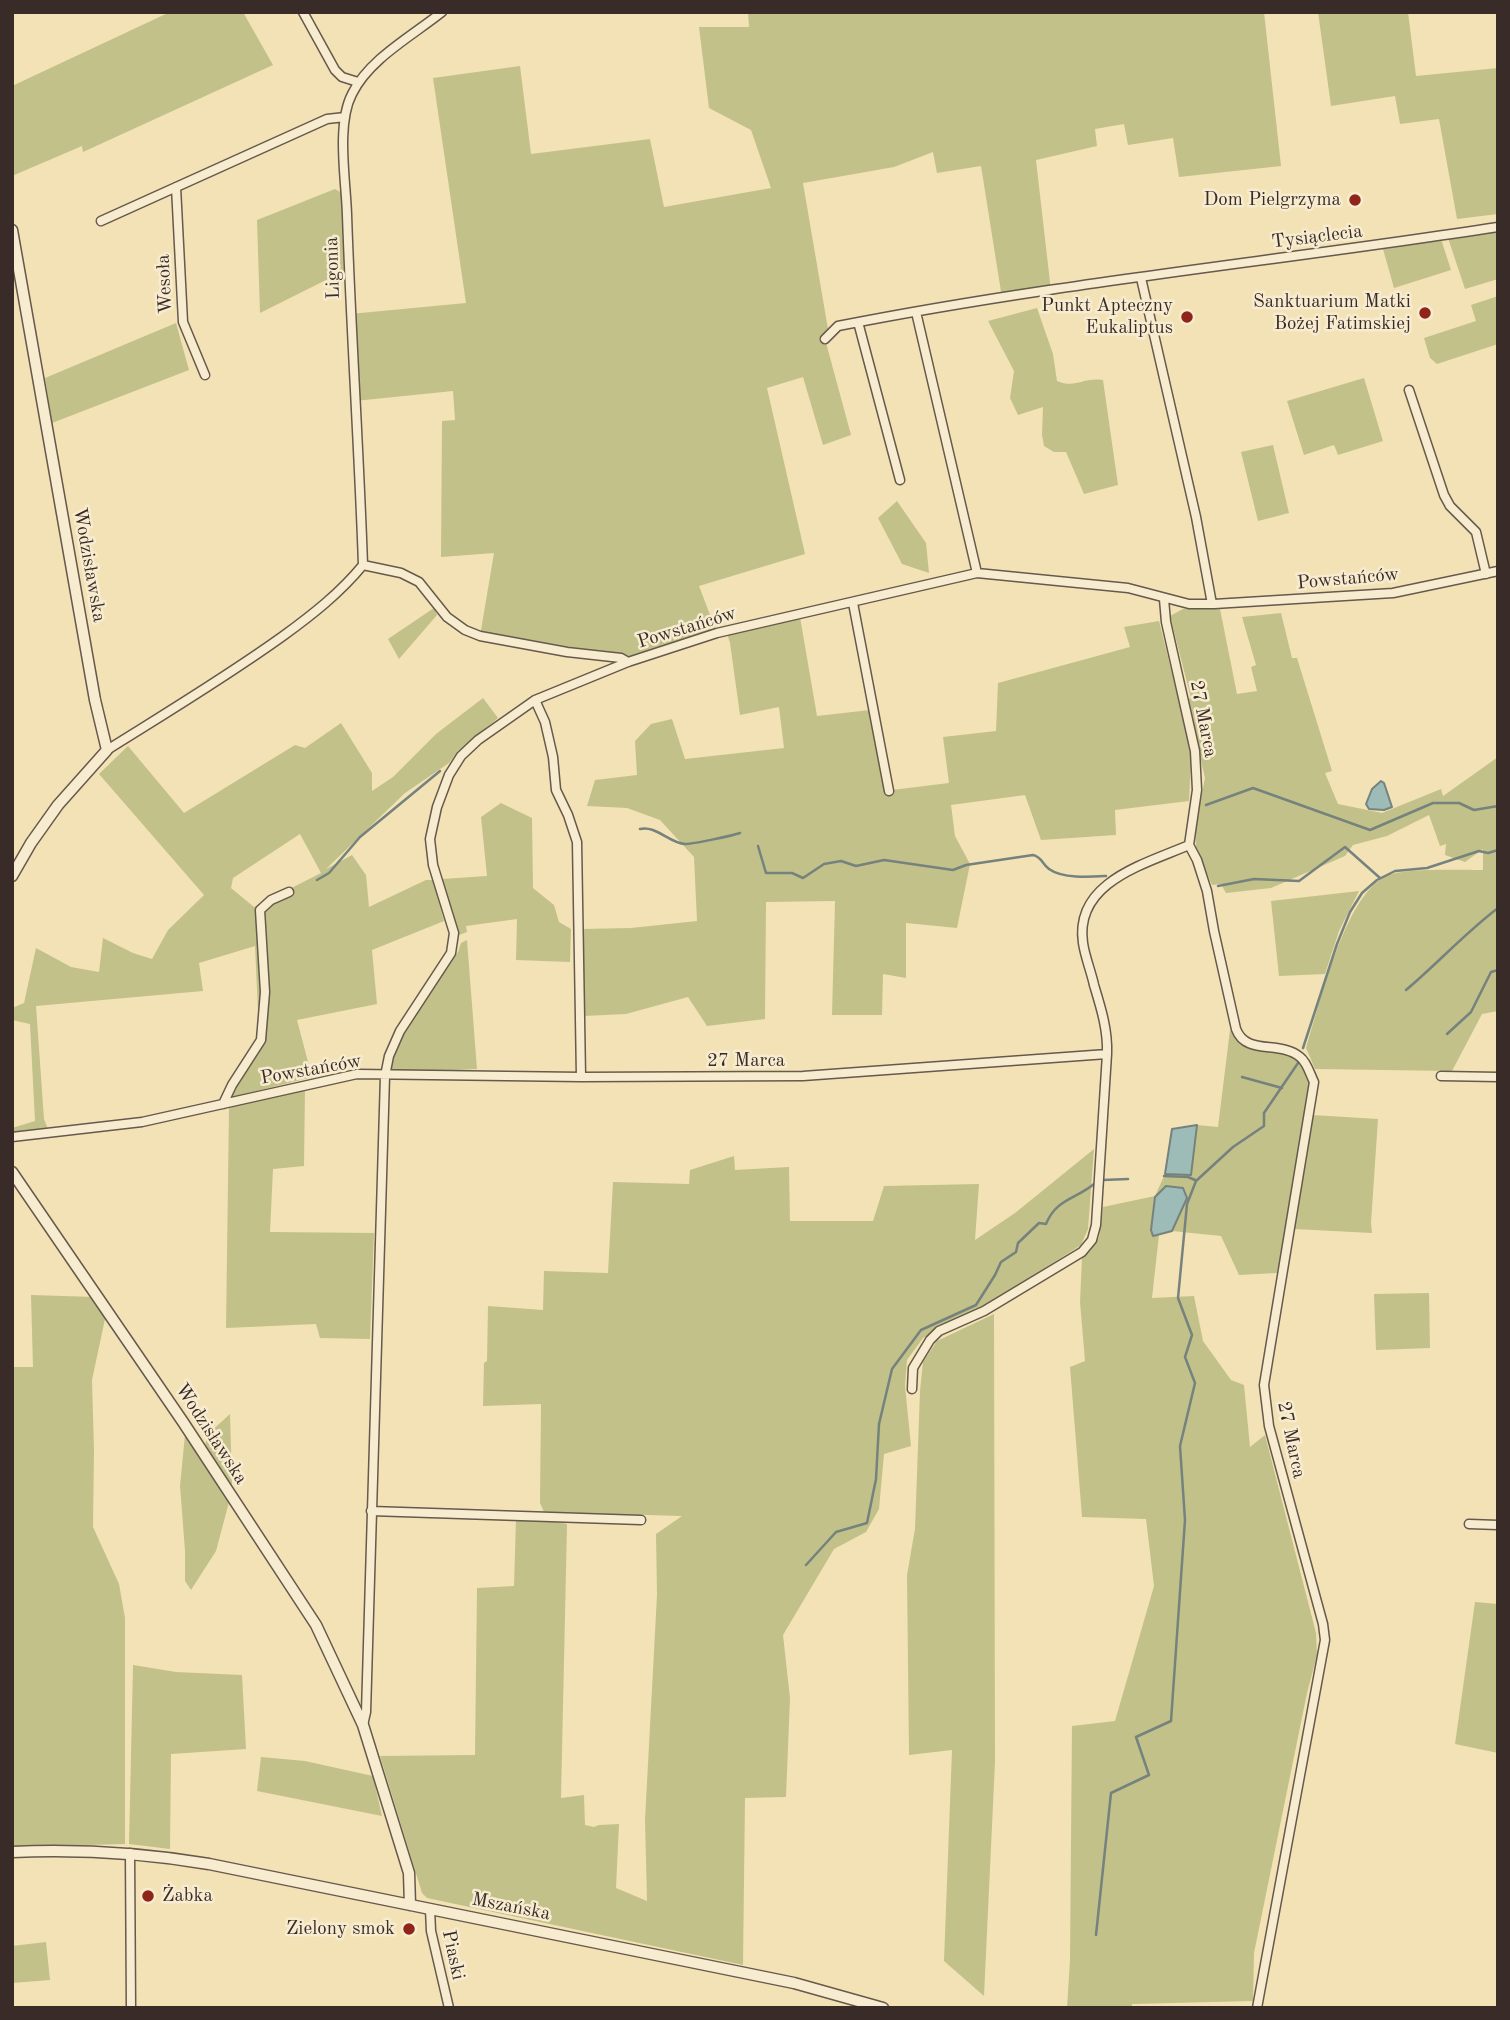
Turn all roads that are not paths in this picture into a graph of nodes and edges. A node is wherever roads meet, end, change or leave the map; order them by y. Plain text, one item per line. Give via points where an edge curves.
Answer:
1 (303, 12) edge
2 (442, 12) edge
3 (358, 82) junction
4 (345, 117) junction
5 (176, 187) junction
6 (101, 221) dead end
7 (1498, 226) edge
8 (12, 230) edge
9 (1141, 278) junction
10 (916, 312) junction
11 (858, 322) junction
12 (825, 339) dead end
13 (205, 375) dead end
14 (1409, 390) dead end
15 (900, 480) dead end
16 (363, 565) junction
17 (1498, 570) edge
18 (978, 573) junction
19 (1486, 574) junction
20 (1164, 599) junction
21 (853, 603) junction
22 (1212, 604) junction
23 (628, 662) junction
24 (536, 700) junction
25 (107, 750) junction
26 (889, 791) dead end
27 (1189, 845) junction
28 (12, 876) edge
29 (289, 892) dead end
30 (1107, 1054) junction
31 (385, 1076) junction
32 (1441, 1076) dead end
33 (581, 1077) junction
34 (1498, 1077) edge
35 (223, 1104) junction
36 (12, 1137) edge
37 (12, 1172) edge
38 (912, 1389) dead end
39 (371, 1511) junction
40 (641, 1520) dead end
41 (1469, 1524) dead end
42 (1498, 1525) edge
43 (363, 1725) junction
44 (12, 1852) edge
45 (130, 1853) junction
46 (411, 1905) junction
47 (430, 1909) junction
48 (131, 2008) edge
49 (449, 2008) edge
50 (883, 2008) edge
51 (1257, 2008) edge

1 - 3 street via 335,70
2 - 3 street, Ligonia
3 - 4 street, Ligonia
4 - 5 street via 327,119
4 - 16 street, Ligonia
5 - 6 street
5 - 13 street, Wesoła via 183,322
7 - 9 street, Tysiąclecia
8 - 25 street, Wodzisławska
9 - 10 street, Tysiąclecia
9 - 22 street
10 - 11 street, Tysiąclecia
10 - 18 street
11 - 12 street, Tysiąclecia via 838,326
11 - 15 street
14 - 19 street via 1444,495 1476,532
16 - 23 street via 419,582 447,617 480,636 621,657
16 - 25 street via 316,612
17 - 19 street, Powstańców
18 - 20 street, Powstańców via 1128,588
18 - 21 street, Powstańców
19 - 22 street, Powstańców via 1393,593
20 - 22 street, Powstańców
20 - 27 street, 27 Marca via 1195,751 1197,790
21 - 23 street, Powstańców via 717,633
21 - 26 street
23 - 24 street, Powstańców
24 - 31 street, Powstańców via 478,740 449,775 430,839 433,865 454,933 451,953 400,1031
24 - 33 street via 551,746 556,790 577,842
25 - 28 street via 58,805
27 - 30 street via 1114,880 1091,898 1084,914 1083,943 1103,1018
27 - 51 street, 27 Marca via 1207,891 1239,1038 1247,1044 1298,1054 1314,1082 1264,1385 1269,1426 1325,1640
29 - 35 street, Powstańców via 260,911 265,992 261,1040
30 - 33 street, 27 Marca via 803,1076
30 - 38 street via 1092,1240 1082,1252 984,1311 939,1331 914,1368
31 - 33 street, 27 Marca
31 - 35 street, Powstańców via 345,1076
31 - 39 street, Wodzisławska
32 - 34 street
35 - 36 street, Powstańców via 142,1122
37 - 43 street, Wodzisławska via 316,1625
39 - 40 street
39 - 43 street, Wodzisławska
41 - 42 street
43 - 46 street, Wodzisławska via 409,1873
44 - 45 street, Mszańska
45 - 46 street, Mszańska via 209,1864
45 - 48 street
46 - 47 street, Mszańska
47 - 49 street, Piaski
47 - 50 street, Mszańska via 794,1983

